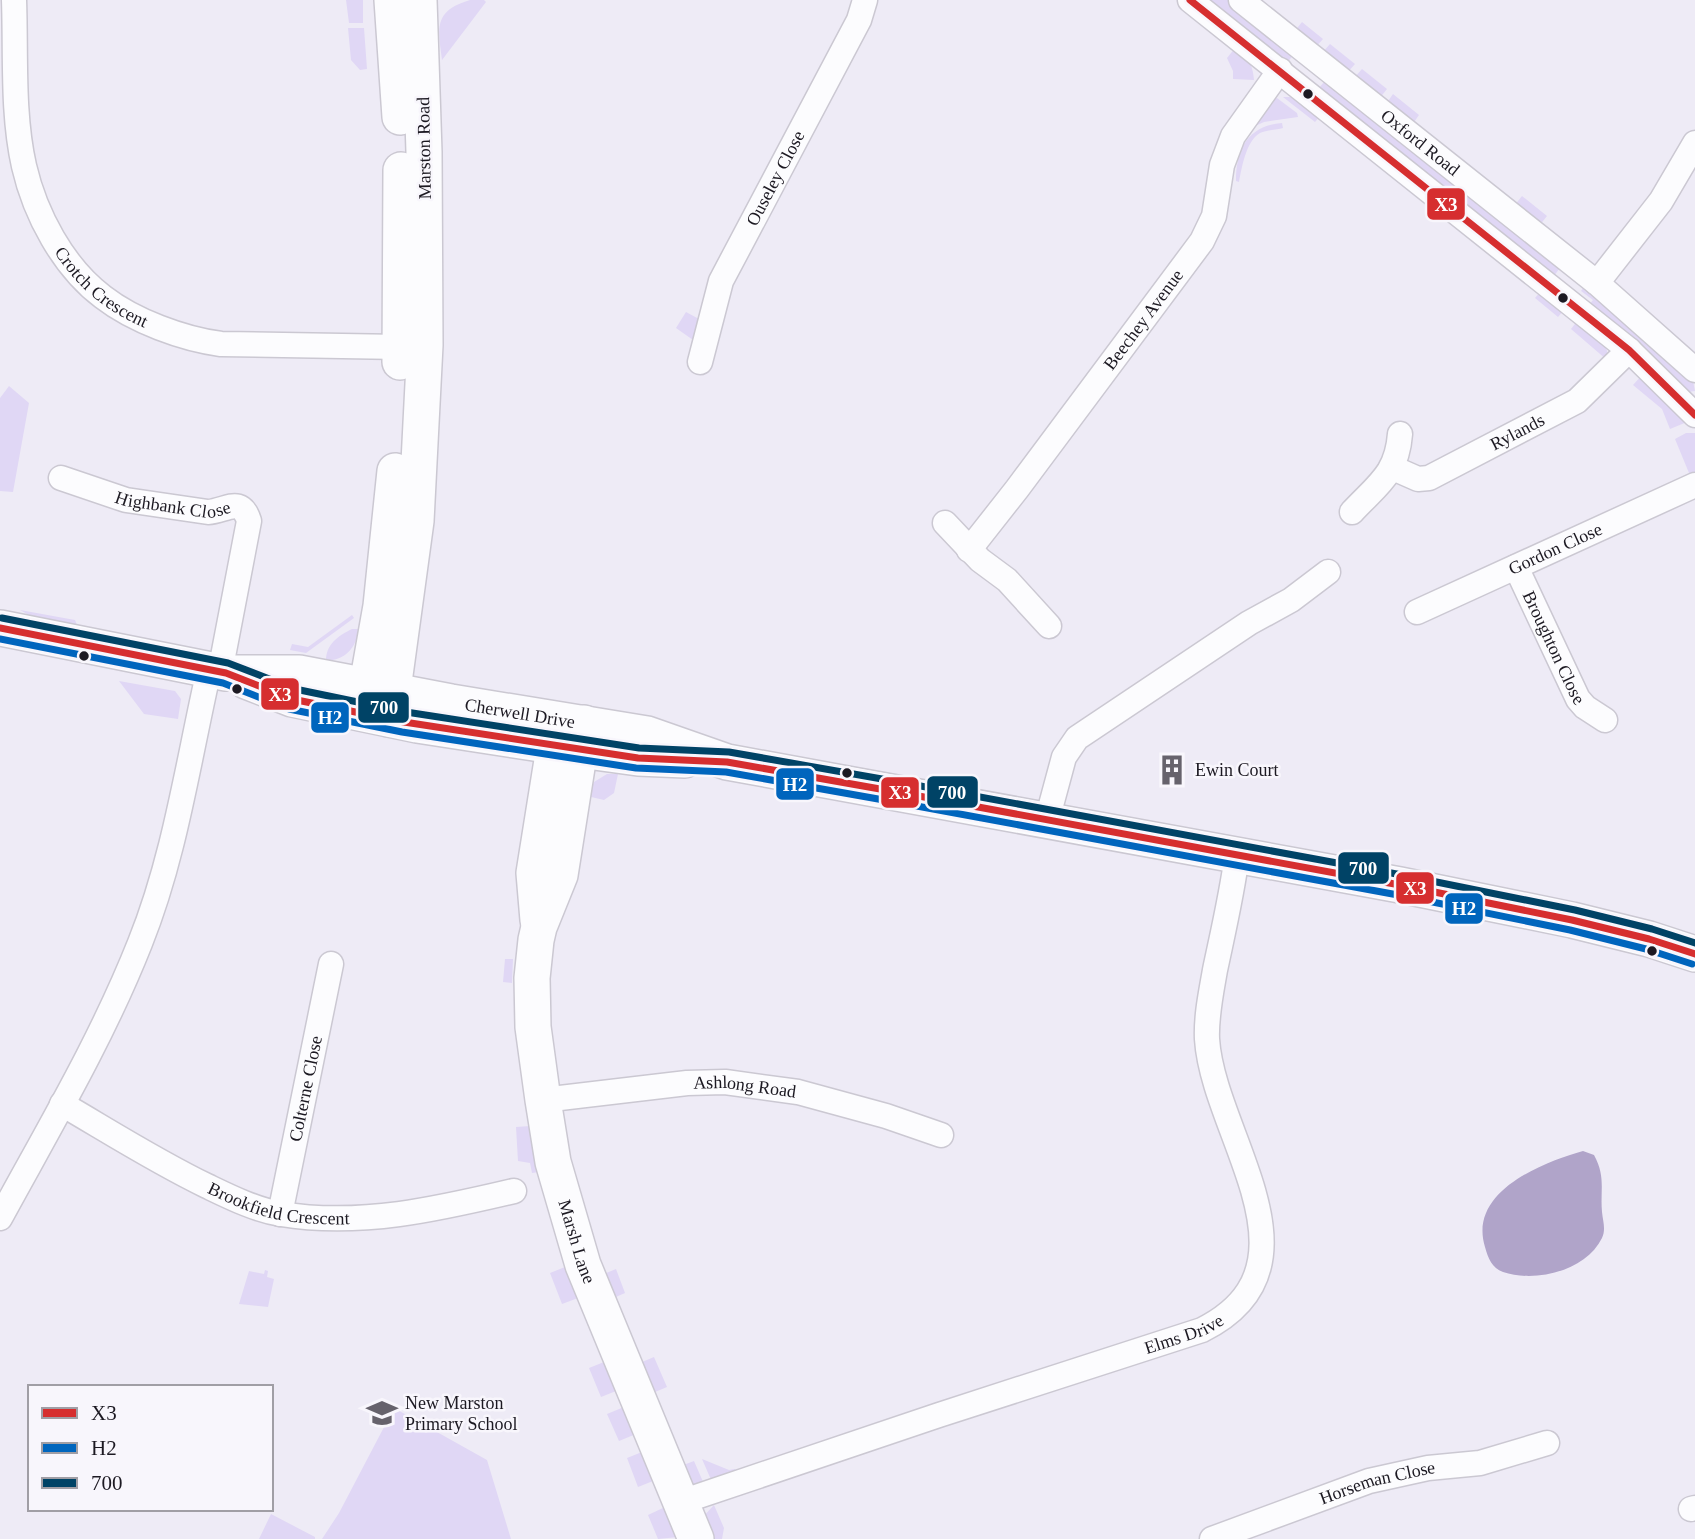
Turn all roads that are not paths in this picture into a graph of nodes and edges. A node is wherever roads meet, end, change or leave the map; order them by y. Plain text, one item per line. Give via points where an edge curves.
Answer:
1 (14, 0) edge
2 (392, 0) edge
3 (419, 0) edge
4 (865, 0) edge
5 (1191, 0) edge
6 (1252, 3) edge
7 (1280, 70) junction
8 (1695, 143) edge
9 (1597, 283) junction
10 (414, 295) junction
11 (401, 347) junction
12 (1629, 350) junction
13 (700, 362) dead end
14 (1695, 370) edge
15 (1695, 415) edge
16 (1400, 434) dead end
17 (1393, 468) junction
18 (61, 478) dead end
19 (1695, 485) edge
20 (406, 491) junction
21 (1352, 512) dead end
22 (944, 523) dead end
23 (969, 550) junction
24 (1516, 567) junction
25 (1328, 572) dead end
26 (1417, 612) dead end
27 (1049, 626) dead end
28 (0, 628) edge
29 (218, 672) junction
30 (383, 706) junction
31 (1605, 720) dead end
32 (569, 735) junction
33 (727, 762) junction
34 (1047, 820) junction
35 (1237, 855) junction
36 (1695, 954) edge
37 (331, 964) dead end
38 (543, 1100) junction
39 (62, 1104) junction
40 (941, 1135) dead end
41 (514, 1191) dead end
42 (280, 1214) junction
43 (0, 1218) edge
44 (1547, 1443) dead end
45 (681, 1502) junction
46 (696, 1539) edge
47 (1212, 1539) edge

1 - 11 street, Crotch Crescent via 18,127 24,166 55,241 103,298 156,327 199,341
2 - 10 main road, Marston Road
3 - 10 main road, Marston Road
4 - 13 street, Ouseley Close via 859,20 722,281
5 - 7 street, Oxford Road
6 - 9 street, Oxford Road
7 - 12 street, Oxford Road
7 - 23 street, Beechey Avenue via 1233,136 1202,241
8 - 9 street via 1661,201
9 - 14 street, Oxford Road
10 - 11 main road, Marston Road
10 - 20 main road, Marston Road
11 - 20 main road, Marston Road
12 - 15 street, Oxford Road
12 - 17 street, Rylands via 1577,401 1429,478 1418,479
16 - 17 street
17 - 21 street
18 - 29 street, Highbank Close via 127,500 208,512 232,505 244,512 249,521
19 - 24 street, Gordon Close
20 - 30 main road, Marston Road via 381,606
22 - 23 street
23 - 27 street via 1007,580
24 - 26 street, Gordon Close
24 - 31 street, Broughton Close via 1578,699
25 - 34 street via 1077,738 1064,757
28 - 29 main road, Cherwell Drive
29 - 30 main road, Cherwell Drive via 299,673
29 - 39 street, Highbank Close via 141,942
30 - 32 main road, Cherwell Drive
32 - 33 main road, Cherwell Drive via 625,756
32 - 33 main road, Cherwell Drive via 646,734
32 - 38 main road, Marsh Lane via 556,823 534,873 539,927 533,1027
33 - 34 main road, Cherwell Drive
34 - 35 main road, Cherwell Drive
35 - 36 main road, Cherwell Drive via 1572,920
35 - 45 street, Elms Drive via 1207,1040 1263,1237 1257,1275 1245,1297 1226,1316 1202,1330
37 - 42 street, Colterne Close
38 - 40 street, Ashlong Road via 725,1082 798,1092
38 - 45 main road, Marsh Lane via 553,1162 583,1265
39 - 42 street, Brookfield Crescent via 192,1178
39 - 43 street, Highbank Close
41 - 42 street, Brookfield Crescent via 407,1214 366,1218
44 - 47 street, Horseman Close via 1480,1463 1369,1481
45 - 46 main road, Marsh Lane

